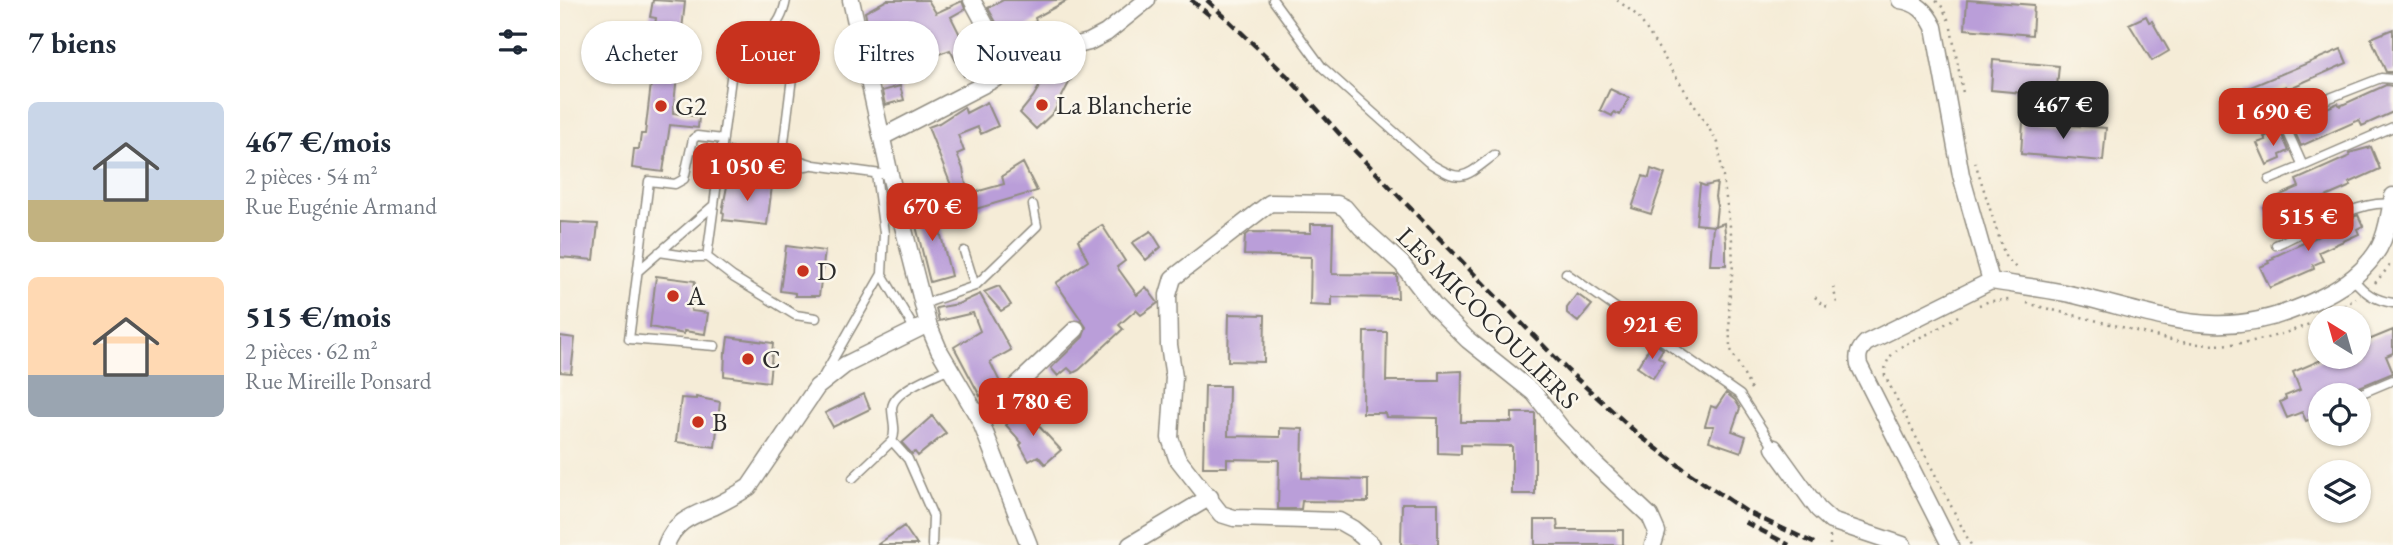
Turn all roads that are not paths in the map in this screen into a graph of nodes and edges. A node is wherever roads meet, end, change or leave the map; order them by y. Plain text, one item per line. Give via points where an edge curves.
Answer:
1 (786, 0) edge
2 (851, 0) edge
3 (972, 0) edge
4 (1147, 0) edge
5 (1273, 0) edge
6 (1900, 0) edge
7 (776, 21) edge
8 (983, 21) edge
9 (1086, 43) edge
10 (2393, 79) edge
11 (730, 84) edge
12 (791, 84) edge
13 (987, 84) edge
14 (2281, 117) junction
15 (2256, 127) dead end
16 (2393, 127) edge
17 (882, 137) junction
18 (723, 139) junction
19 (721, 155) junction
20 (1494, 155) dead end
21 (782, 158) junction
22 (814, 165) junction
23 (2303, 166) junction
24 (883, 174) junction
25 (2269, 180) dead end
26 (2392, 200) edge
27 (714, 205) junction
28 (1033, 205) dead end
29 (2276, 245) dead end
30 (964, 251) dead end
31 (659, 252) junction
32 (707, 257) junction
33 (638, 271) junction
34 (1566, 273) dead end
35 (882, 274) junction
36 (2353, 279) junction
37 (1991, 281) junction
38 (975, 286) junction
39 (2393, 303) edge
40 (923, 304) junction
41 (816, 318) dead end
42 (921, 327) junction
43 (1076, 329) dead end
44 (715, 346) dead end
45 (950, 368) junction
46 (2393, 380) edge
47 (817, 387) junction
48 (2371, 389) edge
49 (980, 420) junction
50 (892, 441) junction
51 (1774, 448) joint
52 (853, 478) dead end
53 (1210, 497) junction
54 (666, 545) edge
55 (933, 545) edge
56 (1029, 545) edge
57 (1130, 545) edge
58 (1372, 545) edge
59 (1653, 545) edge
60 (1903, 545) edge
61 (1950, 545) edge

1 - 7 lane
2 - 17 street
3 - 8 street
4 - 9 street
5 - 20 lane via 1322,67 1428,162 1460,177
6 - 37 street via 1915,3 1934,27 1961,175
10 - 14 lane via 2381,78
11 - 18 lane
12 - 21 lane
13 - 17 street
14 - 15 lane
14 - 23 lane
16 - 23 lane
17 - 24 street
18 - 19 lane
18 - 33 lane via 692,139 684,179 675,184 649,181
19 - 21 lane
19 - 22 lane
19 - 27 lane
21 - 22 lane
22 - 24 lane
23 - 25 lane
24 - 35 lane
24 - 40 street
26 - 29 lane via 2357,208
26 - 36 street via 2381,246
27 - 31 lane
27 - 32 lane
28 - 38 lane via 1037,226
30 - 38 lane
31 - 32 lane
31 - 33 lane
32 - 41 lane via 795,315
33 - 44 lane via 629,339
34 - 51 lane via 1740,395
35 - 42 lane
35 - 47 lane
36 - 37 street via 2288,312 2219,326 2176,322 2063,293
36 - 39 lane via 2379,301
37 - 61 street via 1866,343 1858,358
38 - 40 lane
40 - 42 street
42 - 45 street
42 - 47 street via 845,366
43 - 49 street
45 - 49 street
45 - 50 lane via 896,398
46 - 48 lane
47 - 54 street via 749,487 679,523
49 - 56 street
50 - 52 lane
50 - 55 lane via 908,459 933,516
51 - 60 street via 1831,521
53 - 57 street
53 - 58 street, LES MICOCOULIERS via 1221,514 1234,519 1339,522
53 - 59 street, LES MICOCOULIERS via 1177,458 1170,438 1174,377 1168,295 1173,278 1270,203 1337,204 1402,264 1468,341 1534,393 1562,429 1650,516 1657,531

